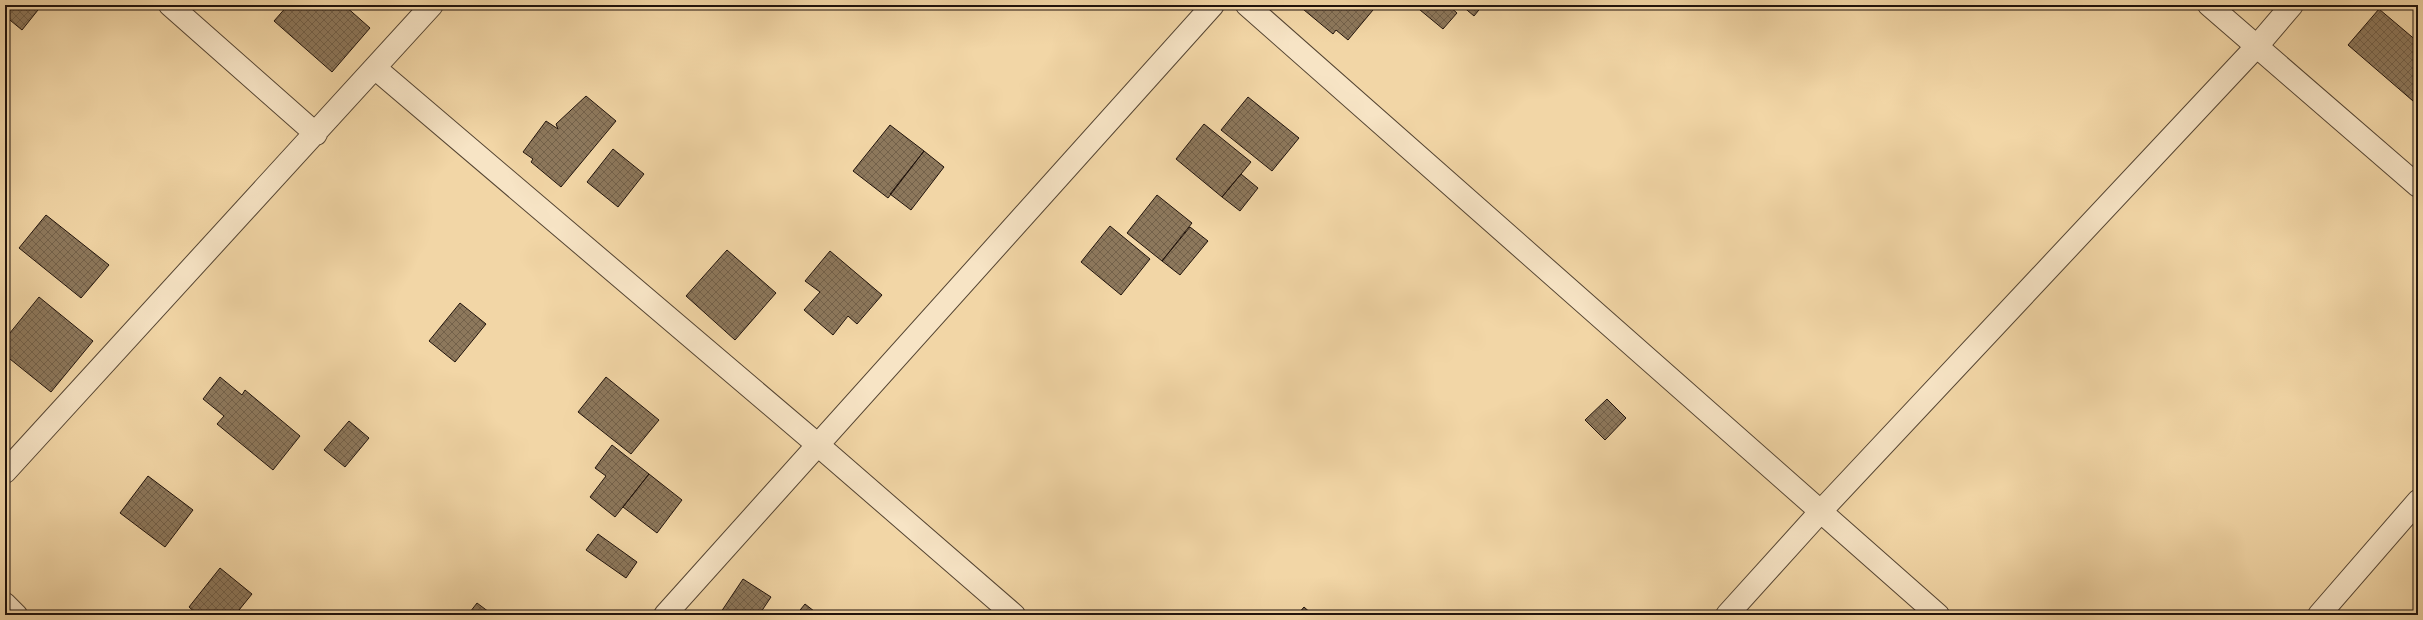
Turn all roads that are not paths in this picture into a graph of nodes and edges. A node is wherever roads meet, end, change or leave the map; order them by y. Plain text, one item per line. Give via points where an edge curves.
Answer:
1 (170, 5) edge
2 (432, 5) edge
3 (1213, 5) edge
4 (1247, 5) edge
5 (2209, 5) edge
6 (2292, 5) edge
7 (2257, 46) junction
8 (375, 68) junction
9 (316, 134) junction
10 (2418, 186) edge
11 (818, 445) junction
12 (5, 472) edge
13 (2418, 501) edge
14 (1821, 511) junction
15 (5, 604) edge
16 (16, 615) edge
17 (665, 615) edge
18 (1014, 615) edge
19 (1727, 615) edge
20 (1938, 615) edge
21 (2319, 615) edge

1 - 9 street
2 - 8 street
3 - 11 street
4 - 14 street
5 - 7 street
6 - 7 street
7 - 10 street
7 - 14 street
8 - 9 street
8 - 11 street
9 - 12 street
11 - 17 street
11 - 18 street
13 - 21 street
14 - 19 street
14 - 20 street
15 - 16 street

